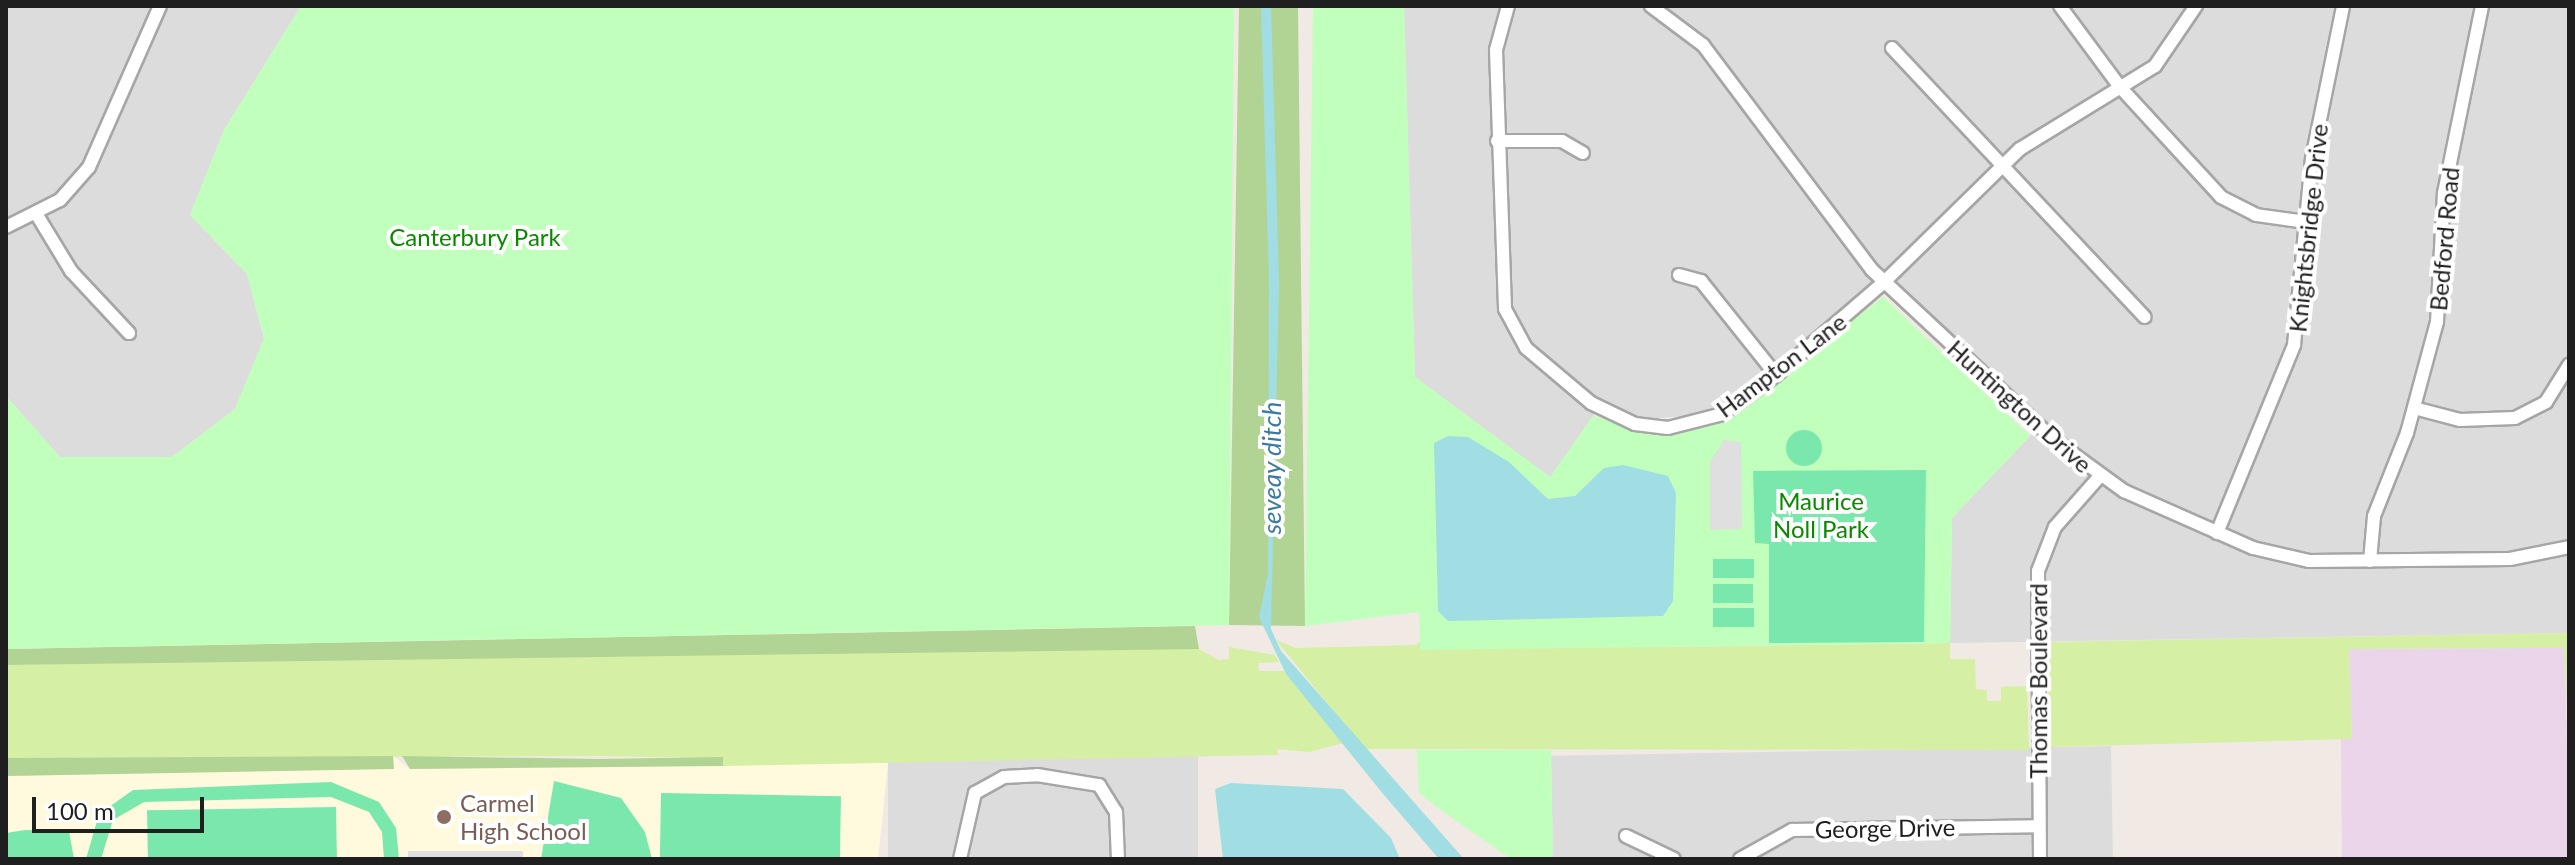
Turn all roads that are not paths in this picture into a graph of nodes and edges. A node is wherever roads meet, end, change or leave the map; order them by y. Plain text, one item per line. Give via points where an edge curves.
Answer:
1 (160, 6) edge
2 (1508, 6) edge
3 (1651, 6) edge
4 (2060, 6) edge
5 (2196, 6) edge
6 (2343, 6) edge
7 (2482, 6) edge
8 (1892, 48) dead end
9 (2120, 87) junction
10 (1497, 141) junction
11 (1583, 153) dead end
12 (2002, 165) junction
13 (37, 215) junction
14 (2306, 222) junction
15 (6, 227) edge
16 (1679, 275) dead end
17 (1884, 282) junction
18 (2145, 317) dead end
19 (129, 333) dead end
20 (2569, 365) edge
21 (1776, 375) junction
22 (2414, 408) junction
23 (2100, 476) junction
24 (2217, 533) junction
25 (2569, 547) edge
26 (2370, 561) junction
27 (2038, 826) junction
28 (1626, 836) dead end
29 (960, 859) edge
30 (1118, 859) edge
31 (1674, 859) edge
32 (1740, 859) edge
33 (2040, 859) edge

1 - 13 street via 89,167
2 - 10 street, Hampton Lane via 1496,50
3 - 17 street, Huntington Drive via 1703,45
4 - 9 street
5 - 9 street, Hampton Lane via 2178,41
6 - 14 street, Knightsbridge Drive
7 - 22 street, Bedford Road via 2444,193 2437,322
8 - 12 street
9 - 12 street, Hampton Lane via 2038,135
9 - 14 street via 2221,197 2256,215
10 - 11 street via 1562,141
10 - 21 street, Hampton Lane via 1500,288 1513,329 1538,361 1607,413 1654,427 1723,414
12 - 17 street, Hampton Lane
12 - 18 street
13 - 15 street
13 - 19 street via 71,271
14 - 24 street, Knightsbridge Drive via 2294,345
16 - 21 street via 1701,281
17 - 21 street, Hampton Lane
17 - 23 street, Huntington Drive
20 - 22 street via 2546,402 2515,418 2460,420
22 - 26 street, Bedford Road via 2374,516
23 - 24 street, Huntington Drive
23 - 27 street, Thomas Boulevard via 2055,527 2038,571
24 - 26 street, Huntington Drive via 2289,558
25 - 26 street, Huntington Drive via 2510,559
27 - 32 street, George Drive via 1792,830
27 - 33 street, Thomas Boulevard
28 - 31 street
29 - 30 street via 975,793 992,780 1037,775 1099,785 1116,812

